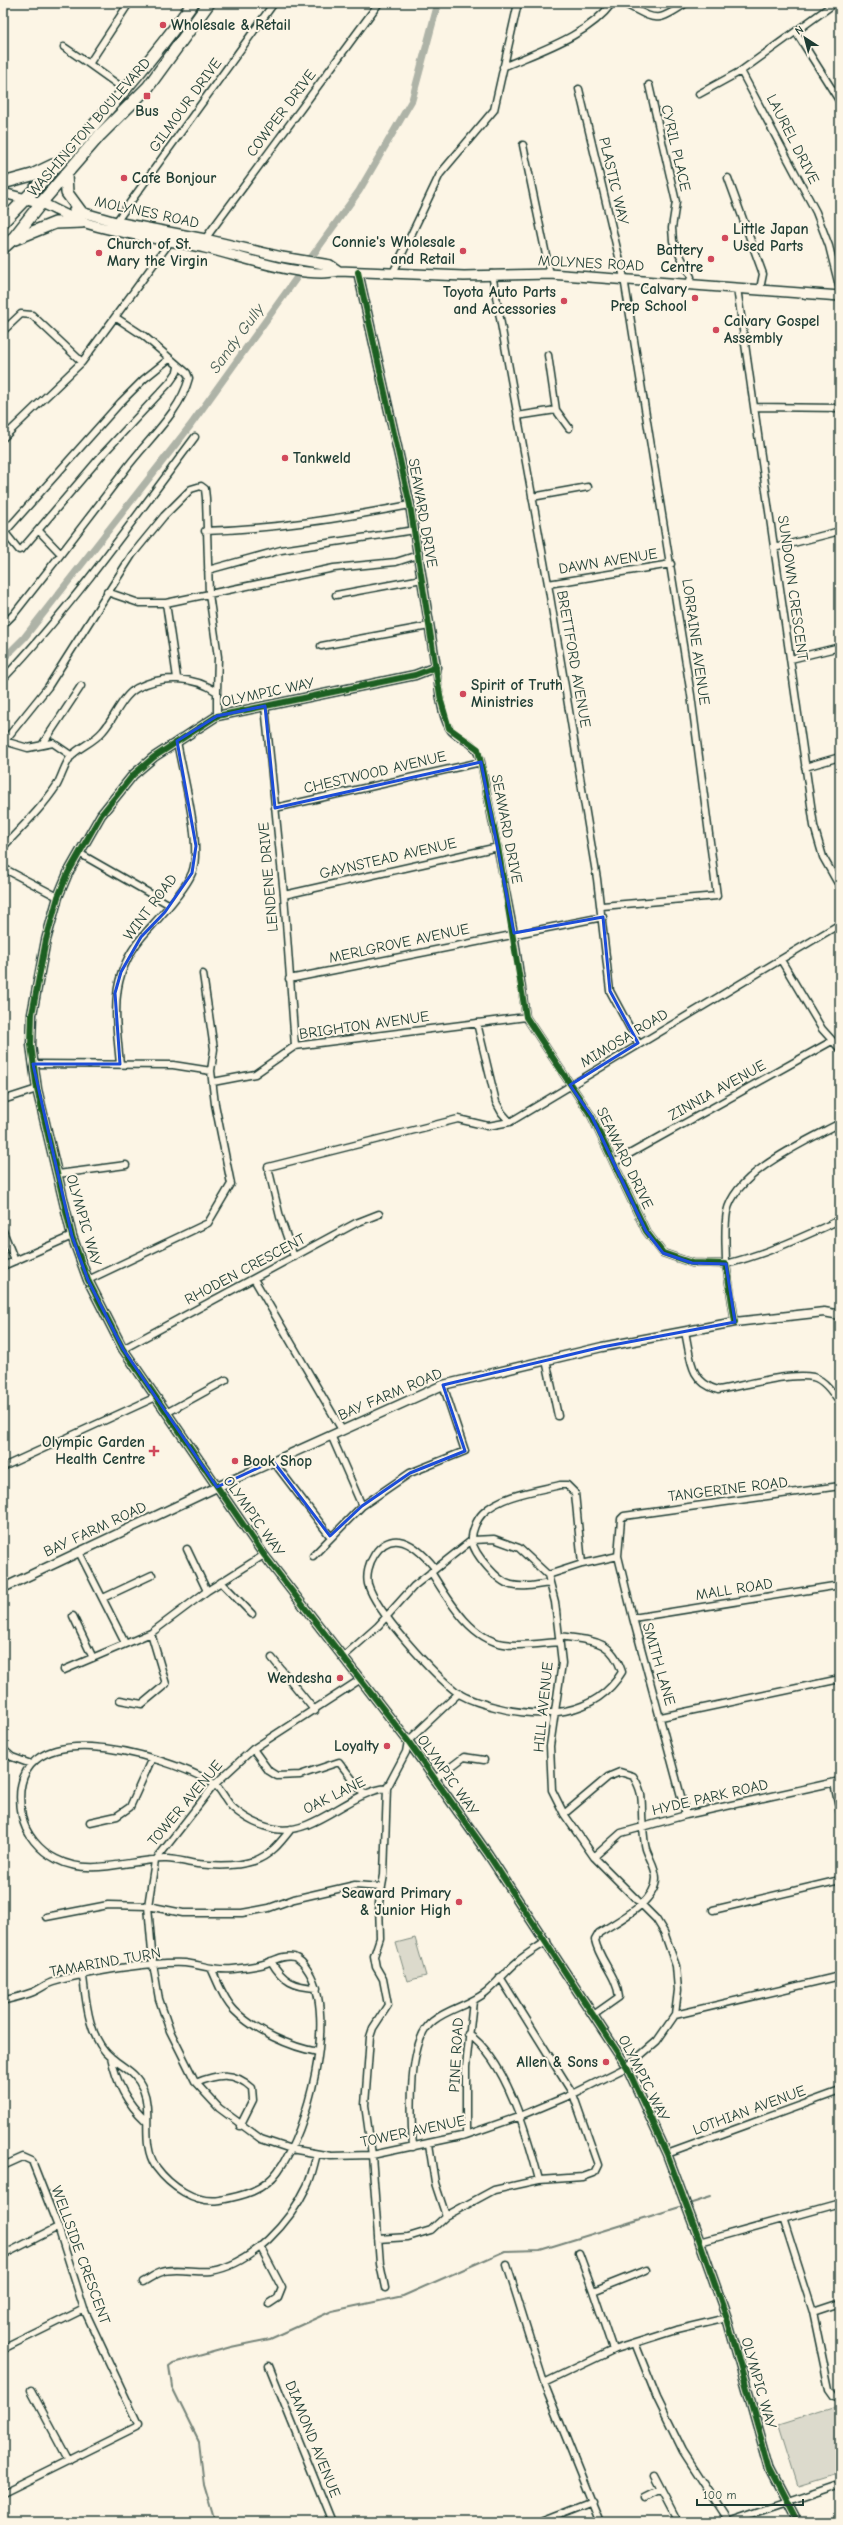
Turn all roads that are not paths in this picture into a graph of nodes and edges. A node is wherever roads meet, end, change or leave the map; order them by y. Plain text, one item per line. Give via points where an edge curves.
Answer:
1 (129, 3) edge
2 (193, 3) edge
3 (209, 3) edge
4 (274, 3) edge
5 (379, 3) edge
6 (518, 3) edge
7 (612, 3) edge
8 (623, 3) edge
9 (686, 3) edge
10 (835, 3) edge
11 (796, 32) junction
12 (64, 47) dead end
13 (89, 64) junction
14 (503, 67) junction
15 (741, 71) junction
16 (648, 85) dead end
17 (124, 89) junction
18 (579, 89) dead end
19 (699, 94) dead end
20 (840, 102) edge
21 (523, 145) dead end
22 (59, 162) junction
23 (66, 174) junction
24 (728, 178) dead end
25 (3, 184) edge
26 (3, 193) edge
27 (25, 199) junction
28 (41, 203) junction
29 (81, 217) junction
30 (3, 222) edge
31 (116, 222) junction
32 (205, 239) junction
33 (12, 240) junction
34 (170, 242) junction
35 (3, 248) edge
36 (339, 271) junction
37 (358, 272) junction
38 (393, 273) junction
39 (492, 274) junction
40 (550, 274) junction
41 (624, 278) junction
42 (689, 284) junction
43 (737, 288) junction
44 (760, 289) junction
45 (840, 290) edge
46 (840, 296) edge
47 (115, 317) junction
48 (3, 331) edge
49 (548, 355) dead end
50 (169, 358) junction
51 (82, 362) junction
52 (178, 367) junction
53 (754, 407) junction
54 (840, 408) edge
55 (556, 410) junction
56 (517, 416) junction
57 (569, 428) dead end
58 (195, 437) dead end
59 (3, 438) edge
60 (588, 488) dead end
61 (532, 497) junction
62 (410, 505) junction
63 (415, 530) junction
64 (4, 531) edge
65 (205, 531) junction
66 (840, 531) edge
67 (40, 532) junction
68 (774, 548) junction
69 (61, 554) junction
70 (418, 555) junction
71 (672, 564) junction
72 (208, 570) junction
73 (422, 579) junction
74 (548, 584) junction
75 (107, 592) junction
76 (209, 594) junction
77 (336, 595) dead end
78 (166, 603) junction
79 (3, 625) edge
80 (429, 626) junction
81 (321, 646) dead end
82 (840, 647) edge
83 (791, 659) junction
84 (436, 667) junction
85 (3, 678) edge
86 (177, 678) junction
87 (81, 686) dead end
88 (217, 692) junction
89 (265, 706) junction
90 (217, 716) junction
91 (4, 742) edge
92 (177, 742) junction
93 (42, 745) junction
94 (72, 756) junction
95 (840, 757) edge
96 (481, 762) junction
97 (805, 768) junction
98 (275, 808) junction
99 (3, 847) edge
100 (498, 847) junction
101 (79, 853) junction
102 (3, 868) edge
103 (840, 888) edge
104 (284, 895) junction
105 (58, 896) junction
106 (170, 904) junction
107 (602, 906) junction
108 (603, 917) junction
109 (840, 924) edge
110 (514, 933) junction
111 (781, 960) junction
112 (203, 974) dead end
113 (290, 979) junction
114 (526, 1017) junction
115 (477, 1023) junction
116 (832, 1041) junction
117 (638, 1043) junction
118 (295, 1046) junction
119 (840, 1049) edge
120 (33, 1064) junction
121 (120, 1064) junction
122 (211, 1071) junction
123 (213, 1082) junction
124 (570, 1085) junction
125 (37, 1089) junction
126 (3, 1100) edge
127 (510, 1122) junction
128 (840, 1123) edge
129 (615, 1162) junction
130 (126, 1164) dead end
131 (58, 1174) junction
132 (379, 1214) dead end
133 (840, 1220) edge
134 (3, 1231) edge
135 (72, 1236) junction
136 (294, 1257) junction
137 (15, 1261) junction
138 (726, 1264) junction
139 (3, 1266) edge
140 (254, 1279) junction
141 (88, 1280) junction
142 (840, 1315) edge
143 (735, 1322) junction
144 (685, 1332) junction
145 (123, 1349) junction
146 (546, 1360) junction
147 (226, 1380) dead end
148 (443, 1385) junction
149 (156, 1397) junction
150 (840, 1404) edge
151 (168, 1412) junction
152 (558, 1416) dead end
153 (342, 1430) junction
154 (331, 1435) junction
155 (273, 1461) junction
156 (3, 1467) edge
157 (217, 1486) junction
158 (840, 1486) edge
159 (362, 1506) junction
160 (621, 1519) joint
161 (330, 1536) junction
162 (472, 1540) junction
163 (187, 1549) dead end
164 (79, 1552) junction
165 (264, 1555) junction
166 (313, 1556) dead end
167 (618, 1556) junction
168 (582, 1564) junction
169 (433, 1570) junction
170 (152, 1575) dead end
171 (548, 1575) junction
172 (222, 1582) junction
173 (550, 1583) junction
174 (840, 1585) edge
175 (3, 1588) edge
176 (207, 1591) junction
177 (103, 1598) junction
178 (252, 1614) dead end
179 (385, 1615) junction
180 (73, 1616) dead end
181 (633, 1618) junction
182 (151, 1633) junction
183 (560, 1639) junction
184 (125, 1643) junction
185 (343, 1657) junction
186 (93, 1658) junction
187 (272, 1658) dead end
188 (64, 1670) dead end
189 (361, 1679) junction
190 (840, 1679) edge
191 (459, 1694) junction
192 (120, 1700) dead end
193 (315, 1711) junction
194 (555, 1714) junction
195 (661, 1717) junction
196 (408, 1741) junction
197 (3, 1749) edge
198 (253, 1749) junction
199 (152, 1758) junction
200 (484, 1760) dead end
201 (31, 1764) junction
202 (435, 1779) junction
203 (837, 1782) edge
204 (215, 1784) junction
205 (387, 1788) junction
206 (363, 1793) junction
207 (840, 1812) edge
208 (564, 1814) junction
209 (686, 1815) junction
210 (90, 1822) dead end
211 (643, 1827) junction
212 (291, 1829) junction
213 (594, 1857) junction
214 (155, 1861) junction
215 (840, 1880) edge
216 (380, 1887) junction
217 (148, 1906) junction
218 (641, 1906) junction
219 (713, 1910) dead end
220 (46, 1917) dead end
221 (547, 1941) junction
222 (271, 1962) junction
223 (153, 1964) junction
224 (212, 1970) junction
225 (83, 1976) junction
226 (840, 1976) edge
227 (500, 1977) junction
228 (317, 1988) junction
229 (3, 2001) edge
230 (473, 2001) junction
231 (595, 2014) junction
232 (674, 2015) junction
233 (468, 2034) junction
234 (318, 2052) junction
235 (111, 2057) junction
236 (627, 2067) junction
237 (196, 2083) junction
238 (840, 2091) edge
239 (573, 2094) junction
240 (518, 2117) junction
241 (146, 2121) junction
242 (240, 2126) junction
243 (466, 2135) junction
244 (429, 2144) junction
245 (413, 2147) junction
246 (291, 2149) junction
247 (317, 2154) junction
248 (667, 2154) junction
249 (372, 2155) junction
250 (3, 2166) edge
251 (539, 2180) junction
252 (840, 2203) edge
253 (446, 2216) junction
254 (783, 2218) junction
255 (58, 2227) junction
256 (378, 2239) junction
257 (700, 2242) junction
258 (260, 2246) junction
259 (578, 2253) dead end
260 (3, 2256) edge
261 (507, 2265) dead end
262 (646, 2270) dead end
263 (143, 2282) dead end
264 (385, 2288) dead end
265 (593, 2291) junction
266 (840, 2303) edge
267 (269, 2304) dead end
268 (84, 2310) junction
269 (813, 2312) junction
270 (727, 2318) junction
271 (635, 2343) junction
272 (3, 2349) edge
273 (613, 2350) junction
274 (269, 2366) dead end
275 (544, 2383) junction
276 (31, 2390) dead end
277 (840, 2398) edge
278 (69, 2461) junction
279 (654, 2476) dead end
280 (840, 2484) edge
281 (661, 2489) junction
282 (3, 2493) edge
283 (645, 2497) dead end
284 (593, 2501) junction
285 (785, 2503) junction
286 (332, 2522) edge
287 (539, 2522) edge
288 (600, 2522) edge
289 (678, 2522) edge
290 (729, 2522) edge
291 (797, 2522) edge

1 - 13 street
2 - 17 highway, WASHINGTON BOULEVARD
3 - 23 highway, WASHINGTON BOULEVARD via 148,87 100,134
4 - 31 street, GILMOUR DRIVE
5 - 32 street, COWPER DRIVE
6 - 14 street
7 - 14 street via 603,16 582,29
8 - 9 street via 654,19 662,19
10 - 11 street
11 - 15 street
11 - 20 street
12 - 13 street
13 - 17 street
14 - 38 street via 494,110 440,174
15 - 19 street
15 - 45 street, LAUREL DRIVE via 816,212 829,246
16 - 42 street, CYRIL PLACE via 676,202 673,241 691,277
17 - 22 highway, WASHINGTON BOULEVARD
18 - 41 street, PLASTIC WAY
21 - 40 street
22 - 25 highway via 32,175
22 - 27 highway, WASHINGTON BOULEVARD
23 - 28 highway, WASHINGTON BOULEVARD
23 - 29 highway via 67,193
24 - 44 street via 763,274
26 - 27 main road, MOLYNES ROAD
27 - 28 main road, MOLYNES ROAD
27 - 30 highway, WASHINGTON BOULEVARD
28 - 29 main road, MOLYNES ROAD
28 - 33 highway, WASHINGTON BOULEVARD
29 - 31 main road, MOLYNES ROAD
29 - 33 highway via 44,226
29 - 34 main road, MOLYNES ROAD
31 - 32 main road, MOLYNES ROAD
32 - 36 main road, MOLYNES ROAD via 330,265
33 - 35 highway, WASHINGTON BOULEVARD
34 - 36 main road, MOLYNES ROAD via 279,266 326,274
34 - 47 street
36 - 37 main road, MOLYNES ROAD
37 - 38 main road, MOLYNES ROAD
37 - 62 street, SEAWARD DRIVE
38 - 39 main road, MOLYNES ROAD via 464,276
39 - 40 main road, MOLYNES ROAD
39 - 56 street, BRETTFORD AVENUE
40 - 41 main road, MOLYNES ROAD
41 - 42 main road, MOLYNES ROAD
41 - 71 street, LORRAINE AVENUE
42 - 43 main road, MOLYNES ROAD
43 - 44 main road, MOLYNES ROAD
43 - 53 street, SUNDOWN CRESCENT
44 - 46 main road, MOLYNES ROAD
47 - 50 street via 144,336
47 - 51 street
48 - 51 street via 21,314 32,315
49 - 55 street
50 - 52 street
50 - 64 street via 121,402
51 - 59 street
52 - 67 street via 170,382 103,454
52 - 69 street via 189,378 182,395
53 - 54 street
53 - 68 street, SUNDOWN CRESCENT
55 - 56 street
55 - 57 street
56 - 61 street, BRETTFORD AVENUE
58 - 85 street via 99,566 28,653
60 - 61 street
61 - 74 street, BRETTFORD AVENUE
62 - 63 street, SEAWARD DRIVE
62 - 65 street via 258,530
63 - 70 street, SEAWARD DRIVE
63 - 72 street via 281,550
64 - 67 street via 21,550
65 - 72 street
65 - 75 street via 206,498 205,489 201,486 192,489 164,516
66 - 68 street
67 - 69 street
68 - 83 street, SUNDOWN CRESCENT
69 - 79 street
70 - 73 street, SEAWARD DRIVE
70 - 76 street via 396,562 334,568
71 - 74 street, DAWN AVENUE
71 - 107 street, LORRAINE AVENUE via 717,896
72 - 76 street
73 - 77 street
73 - 80 street, SEAWARD DRIVE
74 - 107 street, BRETTFORD AVENUE
75 - 78 street via 139,603
75 - 91 street via 48,687
76 - 78 street
76 - 88 street via 218,657
78 - 86 street
80 - 81 street
80 - 84 street, SEAWARD DRIVE
82 - 83 street
83 - 97 street, SUNDOWN CRESCENT
84 - 89 street, OLYMPIC WAY via 415,675
84 - 96 street, SEAWARD DRIVE via 441,701 449,728 478,749
86 - 88 street via 195,681
86 - 94 street via 135,689 103,731
87 - 93 street
88 - 90 street
89 - 90 street, OLYMPIC WAY
89 - 98 street, LENDENE DRIVE
90 - 92 street, OLYMPIC WAY
91 - 93 street via 28,748
92 - 101 street, OLYMPIC WAY via 154,756 133,775 101,815
92 - 106 street, WINT ROAD via 196,846 192,873
93 - 94 street via 53,743
94 - 99 street via 57,785
95 - 97 street
96 - 98 street, CHESTWOOD AVENUE
96 - 100 street, SEAWARD DRIVE
97 - 103 street, SUNDOWN CRESCENT via 817,841
98 - 104 street, LENDENE DRIVE
100 - 104 street, GAYNSTEAD AVENUE
100 - 110 street, SEAWARD DRIVE
101 - 105 street, OLYMPIC WAY
101 - 106 street
102 - 105 street
104 - 113 street, LENDENE DRIVE
105 - 120 street, OLYMPIC WAY via 32,1014
106 - 121 street, WINT ROAD via 141,937 121,972 115,993
107 - 108 street, BRETTFORD AVENUE
108 - 110 street, MERLGROVE AVENUE
108 - 117 street, BRETTFORD AVENUE via 610,991
109 - 111 street, MIMOSA ROAD
110 - 113 street, MERLGROVE AVENUE
110 - 114 street, SEAWARD DRIVE
111 - 116 street
111 - 117 street, MIMOSA ROAD
112 - 122 street via 214,1049
113 - 118 street, LENDENE DRIVE
114 - 115 street, BRIGHTON AVENUE
114 - 124 street, SEAWARD DRIVE
115 - 118 street, BRIGHTON AVENUE
115 - 127 street via 496,1102
116 - 119 street
116 - 129 street, ZINNIA AVENUE
117 - 124 street, MIMOSA ROAD
118 - 123 street, BRIGHTON AVENUE via 255,1074
120 - 121 street
120 - 125 street, OLYMPIC WAY
121 - 122 street via 173,1065
122 - 123 street
123 - 141 street via 231,1184 208,1223
124 - 127 street, MIMOSA ROAD
124 - 129 street, SEAWARD DRIVE via 592,1117
125 - 126 street
125 - 131 street, OLYMPIC WAY
127 - 136 street, MIMOSA ROAD via 488,1126 458,1119 269,1167 267,1169 280,1217
128 - 138 street via 768,1165 738,1189 728,1212
129 - 138 street, SEAWARD DRIVE via 646,1231 663,1252 692,1263
130 - 131 street
131 - 135 street, OLYMPIC WAY
132 - 136 street, RHODEN CRESCENT via 356,1223
133 - 138 street, SEAWARD DRIVE via 756,1257
134 - 137 street
135 - 137 street
135 - 141 street, OLYMPIC WAY
136 - 140 street, RHODEN CRESCENT
137 - 139 street
138 - 143 street
140 - 145 street, RHODEN CRESCENT
140 - 153 street
141 - 145 street, OLYMPIC WAY
142 - 143 street, BAY FARM ROAD via 824,1312
143 - 144 street, BAY FARM ROAD
144 - 146 street, BAY FARM ROAD
144 - 150 street via 694,1373 699,1381 709,1388 718,1390 795,1376 814,1377 827,1386
145 - 149 street, OLYMPIC WAY
146 - 148 street, BAY FARM ROAD
146 - 152 street
147 - 151 street
148 - 153 street, BAY FARM ROAD
148 - 159 street via 465,1451 410,1472
149 - 151 street, OLYMPIC WAY
149 - 156 street
151 - 157 street, OLYMPIC WAY
153 - 154 street, BAY FARM ROAD
154 - 155 street, BAY FARM ROAD
154 - 159 street
155 - 157 street, BAY FARM ROAD
155 - 161 street
157 - 164 street, BAY FARM ROAD
157 - 165 street, OLYMPIC WAY
158 - 160 street, TANGERINE ROAD via 624,1516
159 - 161 street
160 - 167 street, SMITH LANE
161 - 166 street
162 - 168 street via 475,1525 491,1506 567,1485 575,1493
162 - 169 street
162 - 171 street via 494,1539 519,1548
162 - 173 street via 476,1553 494,1574 510,1585 528,1587
163 - 176 street
164 - 175 street, BAY FARM ROAD
164 - 177 street
165 - 172 street
165 - 185 street, OLYMPIC WAY
167 - 168 street
167 - 181 street, SMITH LANE
168 - 171 street
169 - 179 street
169 - 179 street via 412,1546 399,1541 389,1542 375,1554 367,1568 368,1583
169 - 183 street via 452,1604 468,1623 488,1639 504,1644
170 - 177 street
171 - 173 street, HILL AVENUE
172 - 176 street
172 - 178 street
173 - 183 street, HILL AVENUE
174 - 181 street, MALL ROAD
176 - 182 street
177 - 184 street
179 - 185 street via 378,1626
179 - 191 street
180 - 186 street
181 - 195 street, SMITH LANE
182 - 184 street
182 - 192 street via 166,1684 142,1704
183 - 194 street, HILL AVENUE via 562,1663
183 - 194 street via 589,1640 608,1647 622,1672 614,1686 598,1698 576,1709
184 - 186 street
185 - 189 street, OLYMPIC WAY
186 - 188 street
187 - 193 street
189 - 193 street, TOWER AVENUE
189 - 196 street, OLYMPIC WAY
190 - 195 street
191 - 194 street via 520,1713
191 - 196 street
193 - 198 street, TOWER AVENUE
194 - 208 street, HILL AVENUE via 550,1746 552,1790
195 - 209 street, SMITH LANE
196 - 202 street, OLYMPIC WAY
196 - 205 street via 406,1752
197 - 201 street via 12,1757
198 - 204 street, TOWER AVENUE
198 - 206 street via 269,1771 277,1776 300,1775 339,1762
199 - 201 street via 82,1745 51,1751
199 - 204 street
199 - 210 street via 130,1808 117,1816
200 - 202 street via 464,1757
201 - 214 street via 21,1786 22,1818 39,1848 49,1856 80,1868
202 - 221 street, OLYMPIC WAY
203 - 207 street
203 - 209 street, HYDE PARK ROAD
204 - 212 street, OAK LANE via 232,1807 256,1824
204 - 214 street, TOWER AVENUE
205 - 206 street, OAK LANE
205 - 216 street via 384,1875
206 - 212 street, OAK LANE via 321,1818
208 - 211 street via 608,1777 620,1772 632,1776 640,1788 643,1798
208 - 213 street, HILL AVENUE
209 - 211 street, HYDE PARK ROAD
211 - 213 street, HYDE PARK ROAD via 621,1833
211 - 218 street via 646,1849 656,1877 654,1886
212 - 214 street via 270,1854 253,1861 206,1865 164,1859
213 - 218 street, HILL AVENUE
214 - 217 street, TOWER AVENUE
215 - 219 street
216 - 217 street via 355,1885 242,1913 183,1912
216 - 249 street via 380,1938 374,1956 376,1967 383,1979 388,2005 370,2037 365,2105
217 - 220 street via 108,1905
217 - 223 street, TOWER AVENUE
218 - 231 street via 599,1933 595,1940 597,1949 618,1989 619,1997
218 - 232 street, HILL AVENUE via 656,1919 669,1941 676,1966 678,1990
221 - 227 street
221 - 231 street, OLYMPIC WAY
222 - 224 street, TAMARIND TURN via 230,1970
222 - 228 street via 285,1981 293,1986
222 - 228 street, TAMARIND TURN via 285,1956 296,1957 305,1966
223 - 224 street, TAMARIND TURN via 185,1963
223 - 225 street, TAMARIND TURN
223 - 237 street, TOWER AVENUE via 159,1999 170,2031
224 - 234 street via 234,2010 280,2039
225 - 229 street, TAMARIND TURN via 52,1982 32,1992
225 - 235 street via 90,2020
226 - 232 street
227 - 230 street
227 - 239 street
228 - 234 street, TAMARIND TURN via 322,2020
230 - 233 street, PINE ROAD
230 - 245 street via 432,2021 424,2032 413,2076
231 - 236 street, OLYMPIC WAY
232 - 236 street via 657,2041
233 - 240 street via 476,2039 498,2067 507,2082
233 - 243 street, PINE ROAD
234 - 246 street, TAMARIND TURN via 313,2084
235 - 241 street via 119,2087
235 - 241 street, TAMARIND TURN via 131,2070 138,2078 144,2091
236 - 239 street, TOWER AVENUE
236 - 248 street, OLYMPIC WAY
237 - 242 street, TOWER AVENUE
237 - 242 street via 224,2074 246,2082 252,2088 253,2100
238 - 248 street, LOTHIAN AVENUE
239 - 240 street, TOWER AVENUE
239 - 251 street via 598,2165 594,2173 583,2177
240 - 243 street, TOWER AVENUE
240 - 251 street via 531,2148
241 - 246 street, TAMARIND TURN via 150,2153 155,2166 172,2184 198,2199 214,2201 260,2189 277,2173
242 - 246 street, TOWER AVENUE via 261,2139
243 - 244 street, TOWER AVENUE
244 - 245 street, TOWER AVENUE
244 - 253 street via 435,2183
245 - 249 street, TOWER AVENUE
246 - 247 street, TOWER AVENUE
247 - 249 street, TOWER AVENUE
247 - 258 street via 307,2186 276,2231
248 - 257 street, OLYMPIC WAY
249 - 256 street
250 - 255 street, WELLSIDE CRESCENT via 23,2157 32,2161
251 - 253 street via 494,2190
252 - 254 street
253 - 256 street via 431,2230 408,2237
254 - 257 street
254 - 269 street
255 - 260 street
255 - 268 street, WELLSIDE CRESCENT
256 - 264 street
257 - 270 street, OLYMPIC WAY
258 - 263 street via 221,2268 210,2271 163,2271
258 - 267 street via 282,2288 278,2298
259 - 265 street
261 - 275 street
262 - 265 street
265 - 273 street
266 - 269 street
268 - 272 street
268 - 278 street, WELLSIDE CRESCENT via 138,2424
269 - 277 street via 829,2389 834,2396
270 - 271 street
270 - 285 street, OLYMPIC WAY via 770,2470
271 - 273 street
271 - 290 street via 657,2398 683,2451
273 - 275 street
274 - 286 street, DIAMOND AVENUE
275 - 284 street
276 - 278 street
278 - 282 street, WELLSIDE CRESCENT
279 - 281 street
280 - 285 street
281 - 283 street
281 - 289 street
284 - 287 street
284 - 288 street
285 - 290 street
285 - 291 street, OLYMPIC WAY

